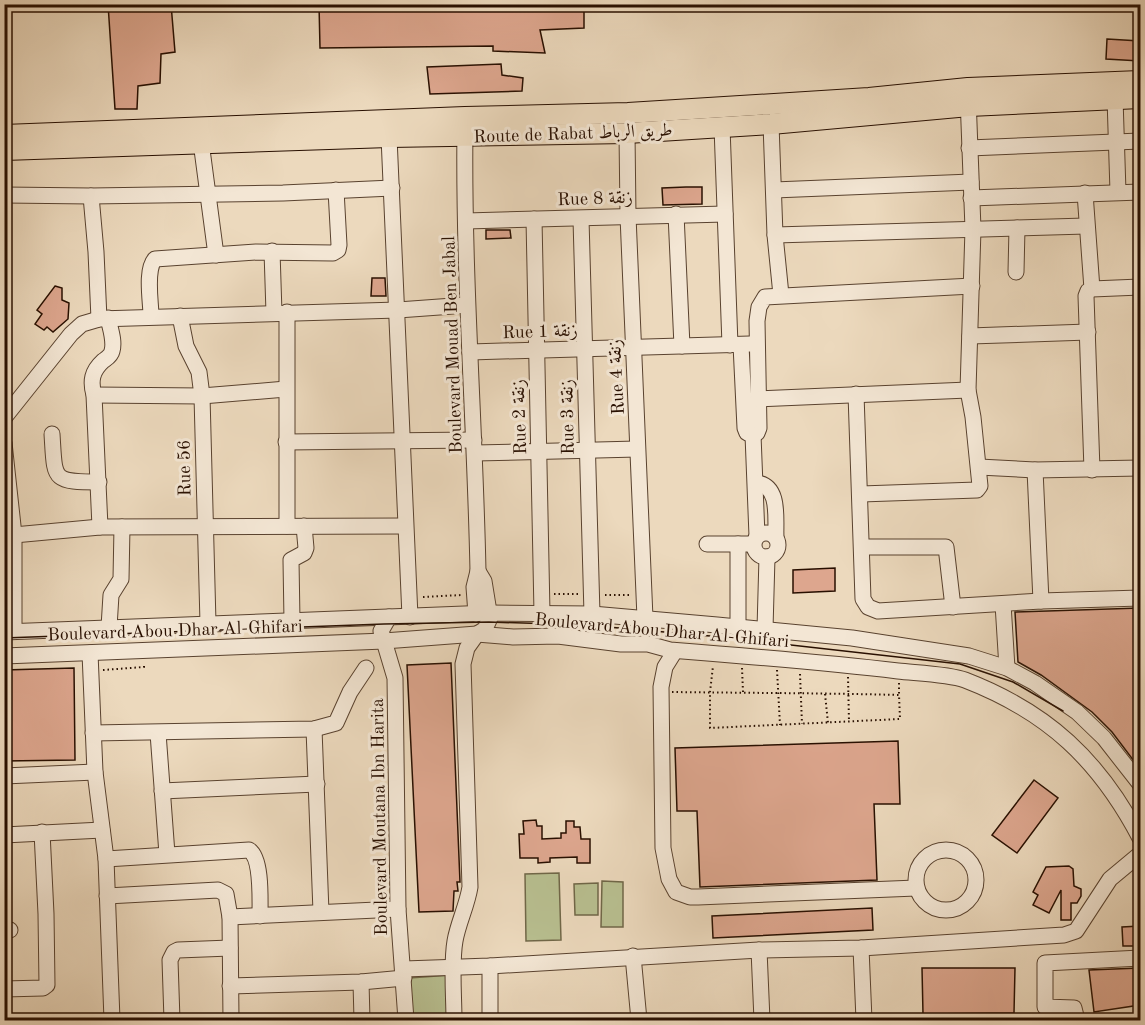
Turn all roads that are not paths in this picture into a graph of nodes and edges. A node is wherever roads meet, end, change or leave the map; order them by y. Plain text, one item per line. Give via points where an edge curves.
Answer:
1 (1140, 81) edge
2 (968, 97) junction
3 (1115, 98) junction
4 (1140, 98) edge
5 (771, 124) junction
6 (465, 127) junction
7 (722, 127) junction
8 (627, 133) junction
9 (4, 135) edge
10 (389, 137) junction
11 (1140, 141) edge
12 (201, 142) junction
13 (1116, 142) junction
14 (969, 148) junction
15 (4, 150) edge
16 (392, 188) junction
17 (336, 190) junction
18 (774, 190) junction
19 (971, 190) junction
20 (1118, 192) junction
21 (1140, 192) edge
22 (208, 193) junction
23 (1085, 194) junction
24 (4, 195) edge
25 (91, 196) junction
26 (676, 214) junction
27 (725, 214) junction
28 (628, 216) junction
29 (534, 219) junction
30 (581, 219) junction
31 (466, 221) junction
32 (1086, 226) junction
33 (1017, 228) junction
34 (973, 229) junction
35 (775, 235) junction
36 (272, 251) junction
37 (216, 255) junction
38 (1016, 272) dead end
39 (972, 286) junction
40 (1140, 287) edge
41 (1092, 289) junction
42 (781, 295) junction
43 (467, 305) junction
44 (398, 310) junction
45 (280, 313) junction
46 (151, 316) junction
47 (180, 316) junction
48 (104, 318) junction
49 (1088, 332) junction
50 (970, 336) junction
51 (742, 345) junction
52 (682, 346) junction
53 (634, 348) junction
54 (585, 349) junction
55 (537, 350) junction
56 (470, 352) junction
57 (286, 389) junction
58 (968, 390) junction
59 (856, 394) junction
60 (94, 395) junction
61 (202, 396) junction
62 (758, 399) junction
63 (4, 418) edge
64 (52, 434) dead end
65 (753, 435) junction
66 (404, 440) junction
67 (286, 442) junction
68 (4, 443) edge
69 (475, 446) junction
70 (637, 449) junction
71 (540, 451) junction
72 (587, 451) junction
73 (979, 467) junction
74 (1140, 468) edge
75 (1035, 470) junction
76 (1092, 470) junction
77 (7, 482) edge
78 (99, 483) junction
79 (756, 483) junction
80 (861, 494) junction
81 (287, 526) junction
82 (304, 526) junction
83 (405, 526) junction
84 (100, 527) junction
85 (122, 527) junction
86 (205, 527) junction
87 (14, 535) junction
88 (776, 538) junction
89 (750, 541) junction
90 (707, 544) dead end
91 (862, 547) junction
92 (9, 552) edge
93 (766, 557) junction
94 (1140, 598) edge
95 (1041, 602) junction
96 (1003, 604) junction
97 (953, 607) junction
98 (483, 613) junction
99 (542, 613) junction
100 (592, 614) junction
101 (389, 617) junction
102 (410, 617) junction
103 (645, 618) junction
104 (292, 621) junction
105 (208, 623) junction
106 (109, 627) junction
107 (738, 627) junction
108 (765, 629) junction
109 (9, 632) edge
110 (477, 634) junction
111 (384, 641) junction
112 (675, 651) junction
113 (90, 653) junction
114 (4, 657) edge
115 (1007, 668) junction
116 (366, 669) dead end
117 (314, 729) junction
118 (158, 733) junction
119 (93, 734) junction
120 (95, 772) junction
121 (4, 776) edge
122 (317, 784) junction
123 (1140, 784) edge
124 (162, 791) junction
125 (102, 830) junction
126 (42, 832) junction
127 (4, 835) edge
128 (1140, 839) edge
129 (167, 854) junction
130 (1140, 854) edge
131 (106, 859) junction
132 (916, 888) junction
133 (107, 896) junction
134 (398, 909) junction
135 (321, 912) junction
136 (260, 916) junction
137 (230, 917) junction
138 (230, 948) junction
139 (861, 948) junction
140 (759, 950) junction
141 (633, 956) junction
142 (1140, 958) edge
143 (454, 966) junction
144 (490, 966) junction
145 (404, 973) junction
146 (361, 982) junction
147 (230, 986) junction
148 (4, 989) edge
149 (112, 1020) edge
150 (172, 1020) edge
151 (231, 1020) edge
152 (362, 1020) edge
153 (406, 1020) edge
154 (454, 1020) edge
155 (490, 1020) edge
156 (639, 1020) edge
157 (762, 1020) edge
158 (864, 1020) edge
159 (1077, 1020) edge

1 - 2 main road, Route de Rabat طريق الرباط
2 - 3 main road, Route de Rabat طريق الرباط
2 - 5 main road, Route de Rabat طريق الرباط
2 - 6 main road, Route de Rabat طريق الرباط via 628,113
2 - 14 street
3 - 4 main road, Route de Rabat طريق الرباط
3 - 13 street
5 - 7 main road, Route de Rabat طريق الرباط
5 - 18 street
6 - 8 main road, Route de Rabat طريق الرباط
6 - 9 main road, Route de Rabat طريق الرباط
6 - 10 main road, Route de Rabat طريق الرباط
6 - 31 street, Boulevard Mouad Ben Jabal
7 - 8 main road, Route de Rabat طريق الرباط
7 - 27 street
8 - 28 street, Rue 4 زنقة
10 - 12 main road, Route de Rabat طريق الرباط
10 - 16 street
11 - 13 street
12 - 15 main road, Route de Rabat طريق الرباط
12 - 22 street
13 - 14 street
13 - 20 street
14 - 19 street
16 - 17 street
16 - 44 street
17 - 22 street
17 - 36 street via 338,250
18 - 19 street
18 - 35 street
19 - 23 street
19 - 34 street
20 - 21 street
20 - 23 street
22 - 25 street
22 - 37 street
23 - 32 street
24 - 25 street
25 - 48 street
26 - 27 street, Rue 8 زنقة
26 - 28 street, Rue 8 زنقة
26 - 52 street
27 - 51 street
28 - 30 street, Rue 8 زنقة
28 - 53 street, Rue 4 زنقة
29 - 30 street, Rue 8 زنقة
29 - 31 street, Rue 8 زنقة
29 - 55 street, Rue 2 زنقة
30 - 54 street, Rue 3 زنقة
31 - 43 street, Boulevard Mouad Ben Jabal
32 - 33 street
32 - 41 street
33 - 34 street
33 - 38 street
34 - 35 street
34 - 39 street
35 - 42 street
36 - 37 street
36 - 45 street
37 - 46 street via 155,259 149,271
39 - 42 street
39 - 50 street
40 - 41 street
41 - 49 street via 1086,296
42 - 51 street via 765,297
43 - 44 street
43 - 56 street, Boulevard Mouad Ben Jabal
44 - 45 street
44 - 66 street
45 - 47 street
45 - 57 street
46 - 47 street
46 - 48 street
47 - 61 street, Rue 56 via 186,346 199,372
48 - 60 street via 113,348 92,377
48 - 63 street via 82,324 71,334
49 - 50 street
49 - 76 street
50 - 58 street
51 - 52 street, Rue 1 زنقة
51 - 62 street
51 - 65 street via 745,428
52 - 53 street, Rue 1 زنقة
53 - 54 street, Rue 1 زنقة
53 - 70 street, Rue 4 زنقة
54 - 55 street, Rue 1 زنقة
54 - 72 street, Rue 3 زنقة
55 - 56 street, Rue 1 زنقة
55 - 71 street, Rue 2 زنقة
56 - 69 street, Boulevard Mouad Ben Jabal
57 - 61 street
57 - 67 street
58 - 59 street
58 - 73 street
59 - 62 street
59 - 80 street
60 - 61 street
60 - 78 street
61 - 86 street, Rue 56
62 - 65 street via 759,428
64 - 78 street via 55,469 62,480
65 - 79 street
66 - 67 street
66 - 69 street
66 - 83 street
67 - 81 street
68 - 77 street
69 - 71 street
69 - 98 street, Boulevard Mouad Ben Jabal via 478,571 474,587
70 - 72 street
70 - 103 street, Rue 4 زنقة
71 - 72 street
71 - 99 street, Rue 2 زنقة
72 - 100 street, Rue 3 زنقة
73 - 75 street
73 - 80 street via 977,490
74 - 76 street
75 - 76 street
75 - 95 street
77 - 87 street
78 - 84 street
79 - 88 street via 765,484 772,493
79 - 89 street
80 - 91 street
81 - 82 street
81 - 86 street
82 - 83 street
82 - 104 street via 306,548 291,560
83 - 102 street
84 - 85 street
84 - 87 street
85 - 86 street
85 - 106 street via 121,579 111,595
86 - 105 street, Rue 56
87 - 92 street
88 - 89 street via 765,532
88 - 93 street via 777,550
89 - 90 street
89 - 93 street via 756,552
89 - 107 street
91 - 97 street via 946,547
91 - 97 street via 863,599 868,607 878,611
92 - 109 street
93 - 108 street
94 - 95 street
95 - 96 street
96 - 97 street
96 - 115 street
98 - 99 street, Boulevard Abou Dhar Al-Ghifari
98 - 102 street, Boulevard Abou Dhar Al-Ghifari
98 - 110 street via 487,625
99 - 100 street, Boulevard Abou Dhar Al-Ghifari
100 - 103 street, Boulevard Abou Dhar Al-Ghifari
101 - 102 street, Boulevard Abou Dhar Al-Ghifari
101 - 104 street, Boulevard Abou Dhar Al-Ghifari
101 - 111 street, Boulevard Moutana Ibn Harita via 381,631
103 - 107 street, Boulevard Abou Dhar Al-Ghifari
104 - 105 street, Boulevard Abou Dhar Al-Ghifari
105 - 106 street, Boulevard Abou Dhar Al-Ghifari
106 - 109 street, Boulevard Abou Dhar Al-Ghifari
107 - 108 street, Boulevard Abou Dhar Al-Ghifari
108 - 115 street, Boulevard Abou Dhar Al-Ghifari via 969,656
110 - 111 street, Boulevard Abou Dhar Al-Ghifari
110 - 112 street, Boulevard Abou Dhar Al-Ghifari via 558,636 648,644
110 - 143 street via 467,648 463,664 470,887 455,939
111 - 113 street, Boulevard Abou Dhar Al-Ghifari
111 - 134 street, Boulevard Moutana Ibn Harita via 395,678
112 - 128 street, Boulevard Abou Dhar Al-Ghifari via 963,679 1012,702 1058,732 1094,766 1123,805
112 - 132 street via 665,667 661,687 663,848 669,879 676,892 699,897
113 - 114 street, Boulevard Abou Dhar Al-Ghifari
113 - 119 street
115 - 123 street, Boulevard Abou Dhar Al-Ghifari via 1077,712 1104,738
116 - 117 street via 336,723
117 - 118 street
117 - 122 street
118 - 119 street
118 - 124 street
119 - 120 street
120 - 121 street
120 - 125 street
122 - 124 street
122 - 135 street
124 - 129 street
125 - 126 street
125 - 131 street
126 - 127 street
126 - 148 street via 47,985
129 - 131 street
129 - 136 street via 249,850 256,855 258,864
130 - 139 street via 1110,879 1071,934
131 - 133 street
132 - 132 street via 920,897 935,909 954,909 963,906 974,891 975,871 963,854 942,849 924,858 915,878
133 - 137 street via 218,890 227,897
133 - 149 street
134 - 135 street
134 - 145 street, Boulevard Moutana Ibn Harita
135 - 136 street
136 - 137 street
137 - 138 street
138 - 147 street
138 - 150 street via 174,952 170,960
139 - 140 street
139 - 158 street
140 - 141 street
140 - 157 street
141 - 144 street
141 - 156 street
142 - 159 street via 1045,963 1046,1007 1074,1008
143 - 144 street
143 - 145 street
143 - 154 street
144 - 155 street
145 - 146 street
145 - 153 street, Boulevard Moutana Ibn Harita
146 - 147 street
146 - 152 street
147 - 151 street

